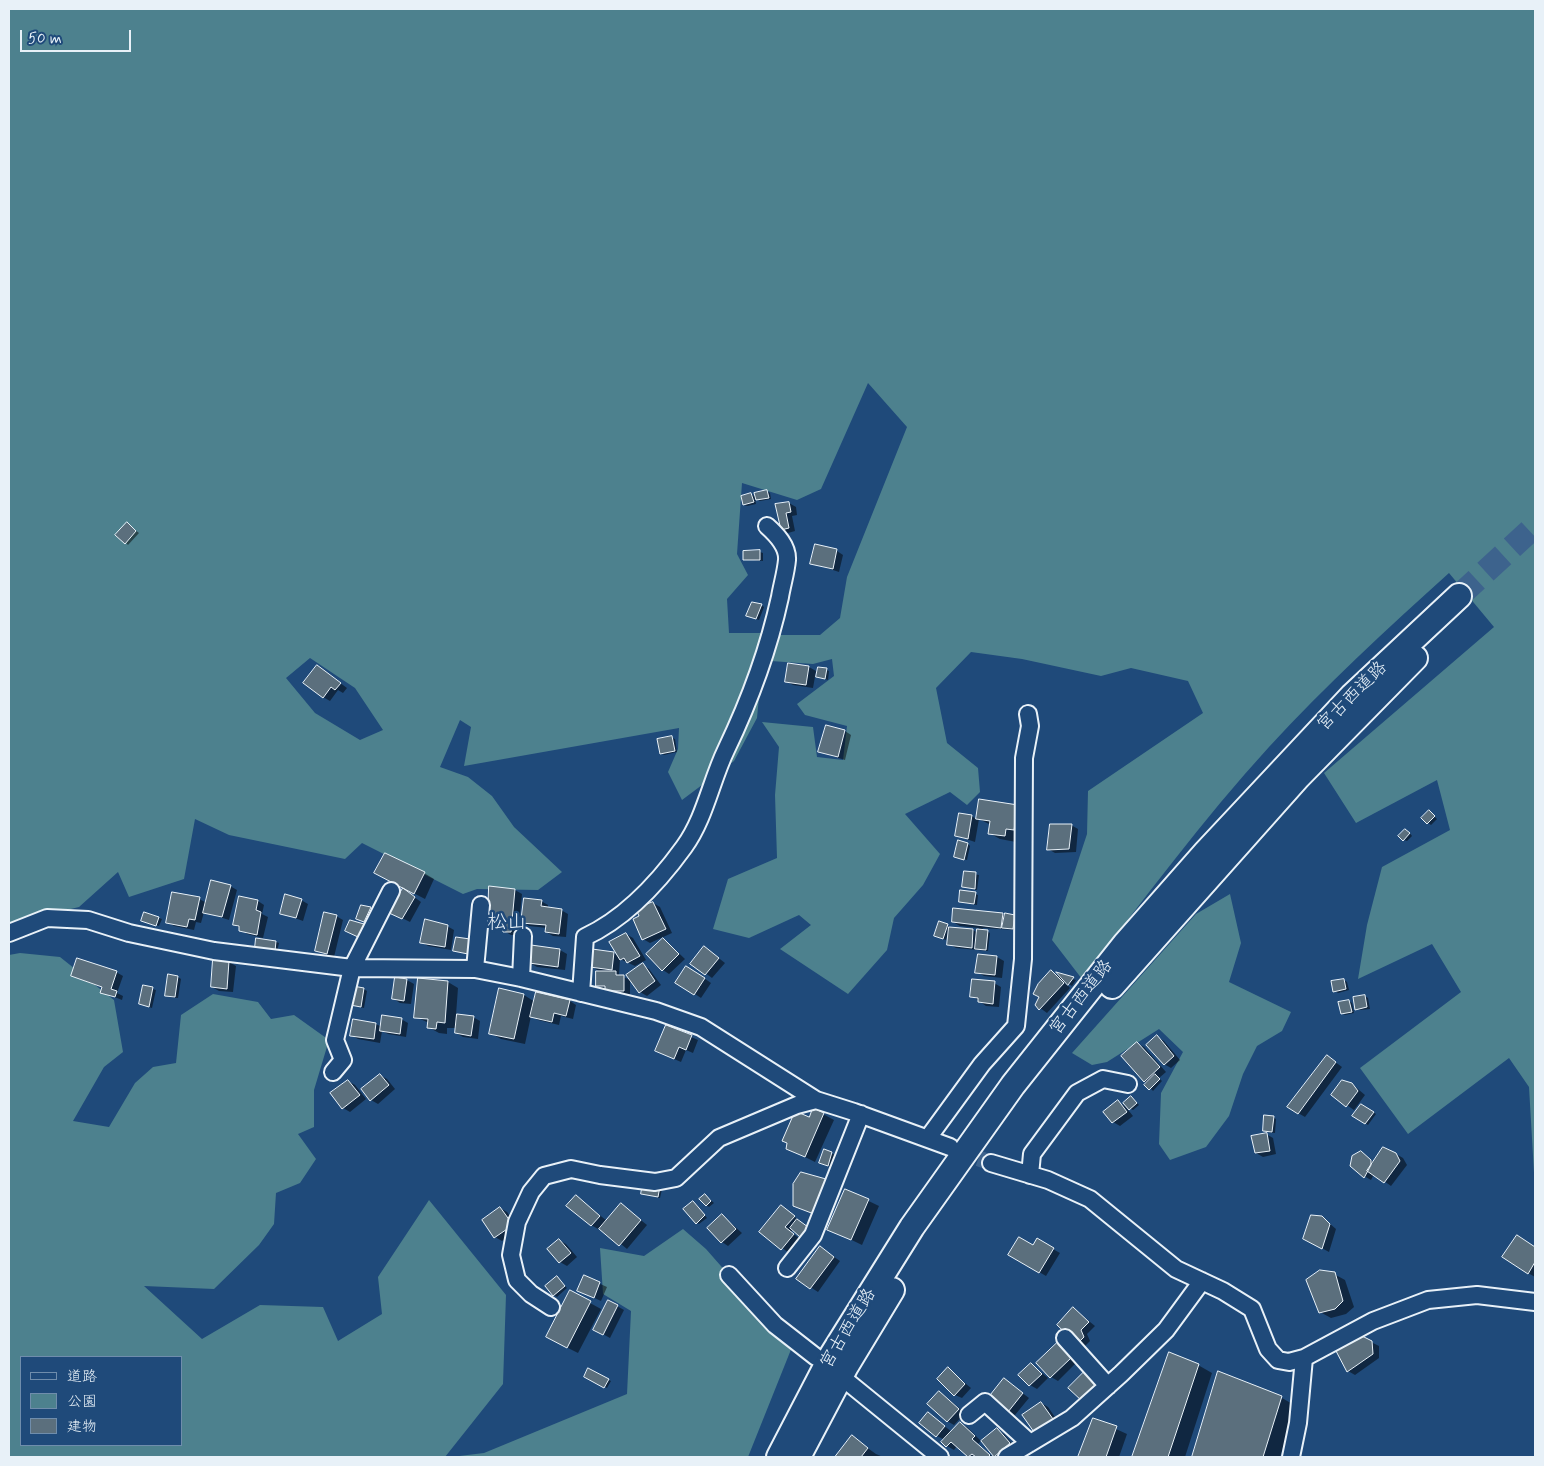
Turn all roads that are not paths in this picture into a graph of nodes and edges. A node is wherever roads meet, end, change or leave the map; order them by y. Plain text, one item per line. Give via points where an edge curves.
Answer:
1 (767, 526) dead end
2 (1028, 714) dead end
3 (391, 891) dead end
4 (481, 906) dead end
5 (9, 933) edge
6 (523, 936) dead end
7 (352, 968) junction
8 (476, 969) junction
9 (521, 978) junction
10 (581, 993) junction
11 (333, 1072) dead end
12 (1128, 1084) dead end
13 (816, 1100) junction
14 (861, 1114) junction
15 (928, 1138) junction
16 (950, 1147) tunnel mouth
17 (991, 1163) tunnel mouth
18 (1030, 1175) junction
19 (787, 1268) dead end
20 (729, 1276) dead end
21 (1202, 1281) junction
22 (1535, 1302) edge
23 (551, 1307) dead end
24 (1064, 1338) dead end
25 (816, 1357) dead end
26 (1304, 1358) junction
27 (849, 1383) dead end
28 (1108, 1386) junction
29 (968, 1415) dead end
30 (1030, 1443) junction
31 (1296, 1455) edge
32 (779, 1457) edge
33 (798, 1457) edge
34 (940, 1457) edge
35 (1007, 1457) edge

1 - 10 street via 779,536 788,558 771,640 736,733 726,749 702,815 686,846 622,916 585,938
2 - 15 street via 1030,726 1024,758 1023,959 1016,1026 982,1064
3 - 7 street
4 - 8 street
5 - 7 street via 47,918 88,920 129,933 214,951
6 - 9 street
7 - 8 street
7 - 11 street via 335,1040 343,1060
8 - 9 street
9 - 10 street
10 - 13 street via 656,1011 701,1027
12 - 18 street via 1103,1079 1077,1093 1032,1154
13 - 14 street
13 - 23 street via 719,1138 676,1178 655,1182 571,1169 544,1176 531,1192 517,1222 511,1255 517,1280
14 - 15 street
14 - 19 street via 813,1235
15 - 16 street
17 - 18 street
18 - 21 street via 1090,1199 1176,1268
20 - 25 street via 775,1325
21 - 26 street via 1252,1310 1268,1349 1278,1360 1289,1362
21 - 28 street via 1166,1330
22 - 26 street via 1477,1295 1428,1300 1373,1321
24 - 28 street
26 - 31 street
27 - 34 street
28 - 30 street via 1072,1418
29 - 30 street via 985,1402
30 - 35 street
32 - 33 highway, 宮古西道路 via 832,1355 912,1226 1013,1085 1125,944 1352,696 1464,600 1138,954 1024,1094 924,1238 846,1366

